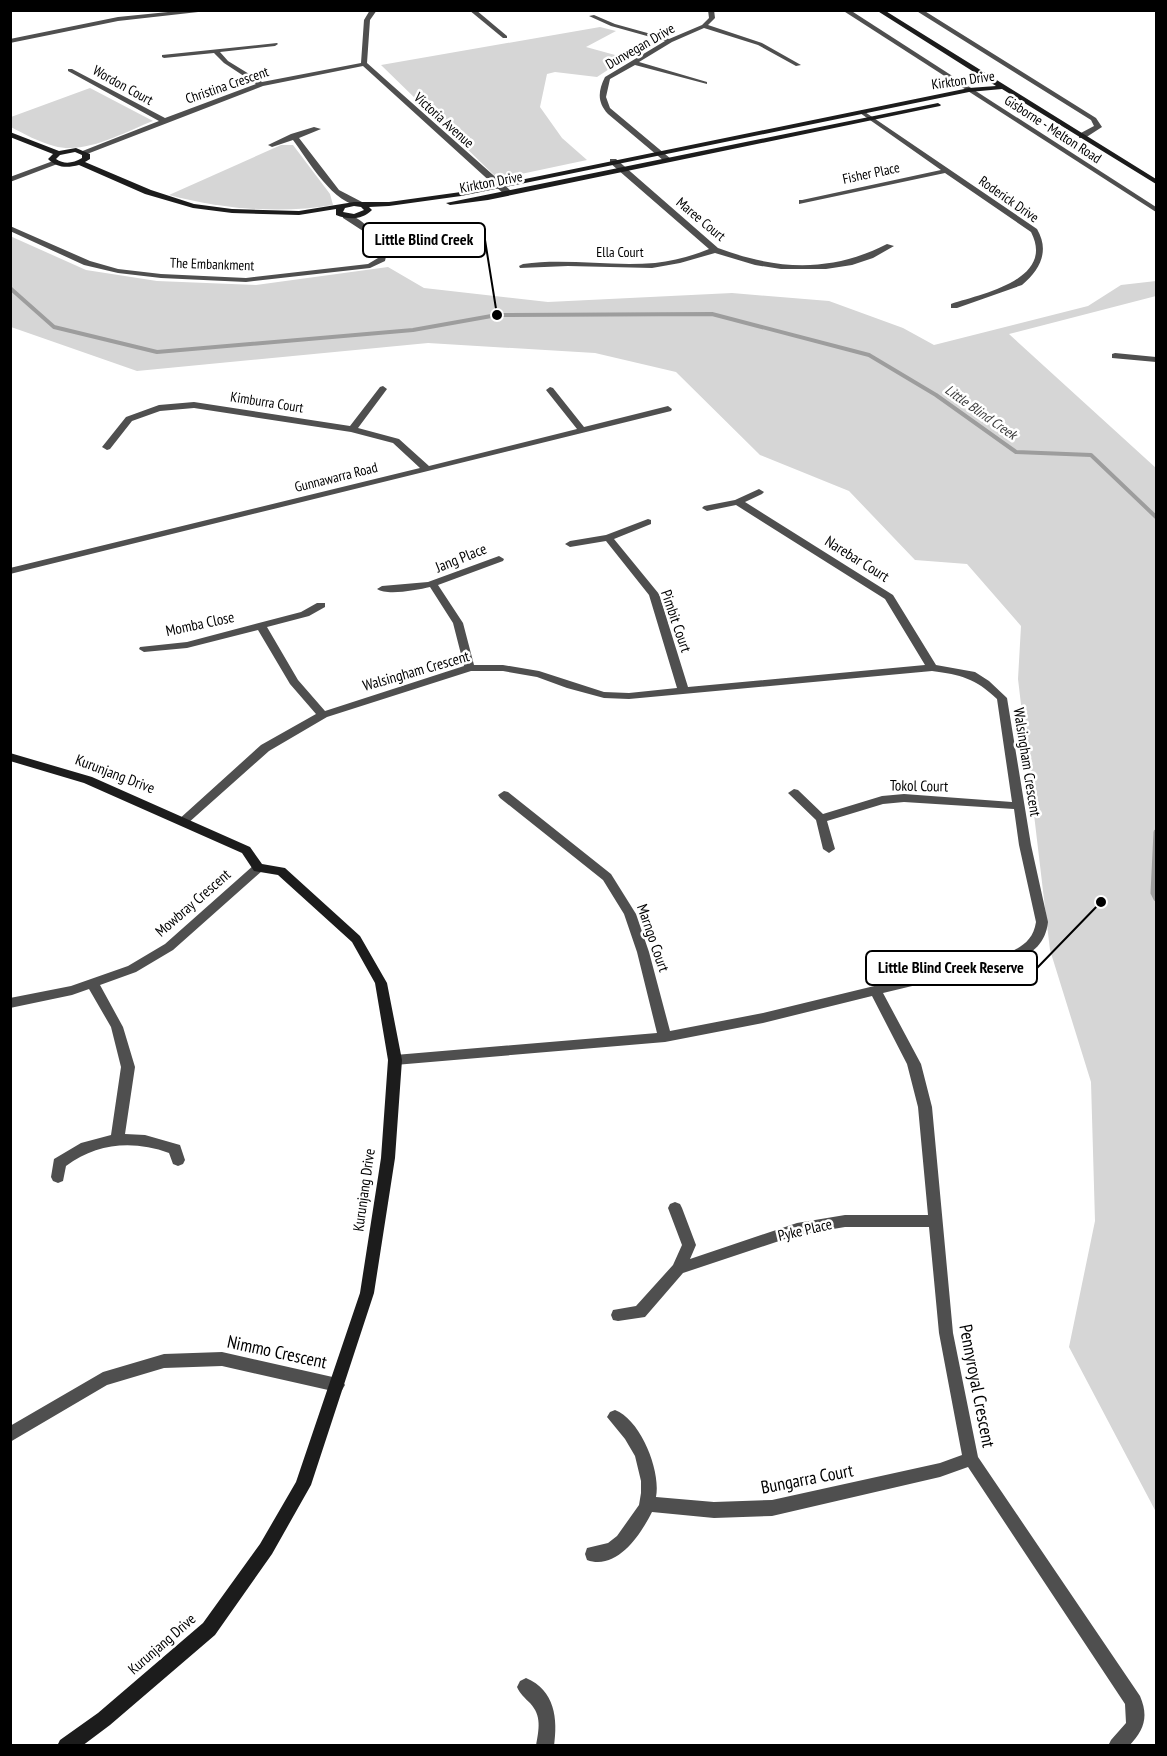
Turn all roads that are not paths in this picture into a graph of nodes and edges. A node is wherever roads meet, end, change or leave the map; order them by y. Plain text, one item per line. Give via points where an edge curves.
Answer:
1 (108, 10) edge
2 (213, 10) edge
3 (374, 10) edge
4 (472, 10) edge
5 (711, 10) edge
6 (845, 10) edge
7 (879, 10) edge
8 (918, 10) edge
9 (592, 16) dead end
10 (118, 19) junction
11 (704, 26) junction
12 (10, 32) edge
13 (505, 37) dead end
14 (19, 39) junction
15 (10, 41) edge
16 (670, 41) junction
17 (275, 44) dead end
18 (216, 51) junction
19 (164, 56) dead end
20 (633, 62) junction
21 (364, 64) junction
22 (798, 65) dead end
23 (70, 70) dead end
24 (705, 82) dead end
25 (261, 84) junction
26 (1003, 87) junction
27 (969, 90) junction
28 (979, 96) junction
29 (862, 111) junction
30 (872, 118) junction
31 (165, 121) junction
32 (317, 129) dead end
33 (10, 134) edge
34 (294, 136) junction
35 (1082, 136) junction
36 (272, 145) dead end
37 (84, 152) junction
38 (657, 152) junction
39 (58, 153) junction
40 (667, 159) junction
41 (613, 161) junction
42 (56, 163) junction
43 (80, 163) junction
44 (622, 169) junction
45 (945, 171) junction
46 (10, 180) edge
47 (1156, 182) edge
48 (499, 186) junction
49 (336, 192) junction
50 (508, 193) junction
51 (802, 202) dead end
52 (341, 206) junction
53 (363, 208) junction
54 (1156, 210) edge
55 (314, 212) junction
56 (345, 216) junction
57 (10, 228) edge
58 (366, 230) junction
59 (890, 246) dead end
60 (715, 250) junction
61 (524, 266) dead end
62 (954, 306) dead end
63 (1116, 356) dead end
64 (1156, 360) edge
65 (383, 389) dead end
66 (550, 390) dead end
67 (668, 409) dead end
68 (352, 429) junction
69 (582, 430) junction
70 (107, 447) dead end
71 (426, 468) junction
72 (759, 492) dead end
73 (738, 502) junction
74 (707, 508) dead end
75 (648, 522) dead end
76 (608, 538) junction
77 (570, 544) dead end
78 (499, 559) dead end
79 (10, 571) edge
80 (433, 585) junction
81 (382, 589) dead end
82 (321, 605) dead end
83 (261, 626) junction
84 (144, 649) dead end
85 (470, 668) junction
86 (932, 668) junction
87 (684, 692) junction
88 (323, 715) junction
89 (10, 758) edge
90 (794, 793) dead end
91 (504, 795) dead end
92 (1020, 806) junction
93 (821, 819) junction
94 (183, 821) junction
95 (829, 849) dead end
96 (258, 868) junction
97 (93, 984) junction
98 (875, 990) junction
99 (10, 1003) edge
100 (664, 1037) junction
101 (395, 1060) junction
102 (118, 1137) junction
103 (178, 1160) dead end
104 (58, 1177) dead end
105 (675, 1208) dead end
106 (936, 1221) junction
107 (678, 1269) junction
108 (618, 1315) dead end
109 (337, 1385) junction
110 (615, 1417) dead end
111 (10, 1435) edge
112 (971, 1459) junction
113 (648, 1504) junction
114 (593, 1554) dead end
115 (526, 1687) dead end
116 (66, 1746) edge
117 (545, 1746) edge
118 (1117, 1746) edge

1 - 10 street
2 - 10 street
3 - 21 street via 367,20
4 - 13 street
5 - 11 street via 712,18
6 - 27 street, Gisborne - Melton Road
7 - 26 street, Gisborne - Melton Road
8 - 35 street, Gisborne - Melton Road via 1094,118 1098,127
9 - 16 street via 613,26
10 - 14 street
11 - 16 street, Dunvegan Drive
11 - 22 street via 760,44
12 - 14 street
14 - 15 street
16 - 20 street, Dunvegan Drive
17 - 18 street
18 - 19 street
18 - 25 street
20 - 24 street
20 - 38 street, Dunvegan Drive via 607,78 601,96 603,106
21 - 25 street, Christina Crescent
21 - 48 street, Victoria Avenue
23 - 31 street, Wordon Court
25 - 31 street, Christina Crescent
26 - 27 street, Kirkton Drive
26 - 28 street, Kirkton Drive
26 - 35 street, Gisborne - Melton Road
27 - 28 street, Gisborne - Melton Road
27 - 29 street, Kirkton Drive
28 - 30 street, Kirkton Drive
28 - 54 street, Gisborne - Melton Road
29 - 30 street, Roderick Drive
29 - 38 street, Kirkton Drive
30 - 40 street, Kirkton Drive
30 - 45 street, Roderick Drive
31 - 37 street, Christina Crescent
32 - 34 street
33 - 39 street
34 - 36 street
34 - 49 street
35 - 47 street, Gisborne - Melton Road
37 - 39 street
37 - 43 street via 87,157
38 - 40 street, Dunvegan Drive
38 - 41 street, Kirkton Drive
39 - 42 street via 52,157
40 - 44 street, Kirkton Drive
41 - 44 street, Maree Court
41 - 48 street, Kirkton Drive
42 - 43 street
42 - 46 street
43 - 55 street via 193,206 261,213
44 - 50 street, Kirkton Drive
44 - 60 street, Maree Court
45 - 51 street, Fisher Place
45 - 62 street, Roderick Drive via 1034,231 1042,249 1028,277 1019,283
48 - 50 street, Victoria Avenue
48 - 53 street, Kirkton Drive
49 - 52 street
49 - 53 street
50 - 53 street, Kirkton Drive via 469,201
52 - 53 street
52 - 55 street
52 - 56 street via 338,211
53 - 56 street
53 - 58 street
55 - 56 street
56 - 58 street, The Embankment
57 - 58 street, The Embankment via 87,263 117,271 246,280 376,264 383,252
59 - 60 street, Maree Court via 855,262 800,268 767,266
60 - 61 street, Ella Court via 646,266 548,261
63 - 64 street
65 - 68 street
66 - 69 street
67 - 69 street, Gunnawarra Road
68 - 70 street, Kimburra Court via 194,405 159,408 129,419
68 - 71 street, Kimburra Court via 396,441
69 - 71 street, Gunnawarra Road
71 - 79 street, Gunnawarra Road
72 - 73 street
73 - 74 street
73 - 86 street, Narebar Court via 889,597
75 - 76 street
76 - 77 street
76 - 87 street, Pimbit Court via 654,594
78 - 80 street, Jang Place
80 - 81 street, Jang Place
80 - 85 street, Jang Place via 458,623
82 - 83 street, Momba Close via 305,614
83 - 84 street, Momba Close via 187,645
83 - 88 street via 294,682
85 - 87 street, Walsingham Crescent via 539,674 604,695
85 - 88 street, Walsingham Crescent
86 - 87 street, Walsingham Crescent
86 - 92 street, Walsingham Crescent via 967,672 987,683 1002,698
88 - 94 street, Walsingham Crescent via 265,748
89 - 94 street, Kurunjang Drive via 88,780
90 - 93 street
91 - 100 street, Marngo Court via 607,877 630,914
92 - 93 street, Tokol Court via 904,798 882,800
92 - 98 street, Walsingham Crescent via 1042,922 1032,946 1004,959
93 - 95 street
94 - 96 street, Kurunjang Drive via 246,850
96 - 97 street, Mowbray Crescent via 169,947 132,969
96 - 101 street, Kurunjang Drive via 281,872 356,939 381,983
97 - 99 street, Mowbray Crescent
97 - 102 street via 117,1027 128,1068
98 - 100 street, Walsingham Crescent
98 - 106 street, Pennyroyal Crescent via 914,1064 925,1107
100 - 101 street, Walsingham Crescent
101 - 109 street, Kurunjang Drive via 388,1158 368,1293
102 - 103 street via 154,1140 175,1149
102 - 104 street via 70,1153 59,1163
105 - 107 street, Pyke Place via 689,1245
106 - 107 street, Pyke Place via 844,1221 797,1229
106 - 112 street, Pennyroyal Crescent via 946,1333
107 - 108 street, Pyke Place via 640,1312
109 - 111 street, Nimmo Crescent via 222,1359 164,1361 103,1379
109 - 116 street, Kurunjang Drive via 303,1485 266,1549 209,1629 104,1719
110 - 113 street via 634,1438 648,1470
112 - 113 street, Bungarra Court via 940,1470 772,1508 714,1510
112 - 118 street, Pennyroyal Crescent via 1134,1702 1135,1726
113 - 114 street via 623,1545
115 - 117 street via 542,1702 550,1719

